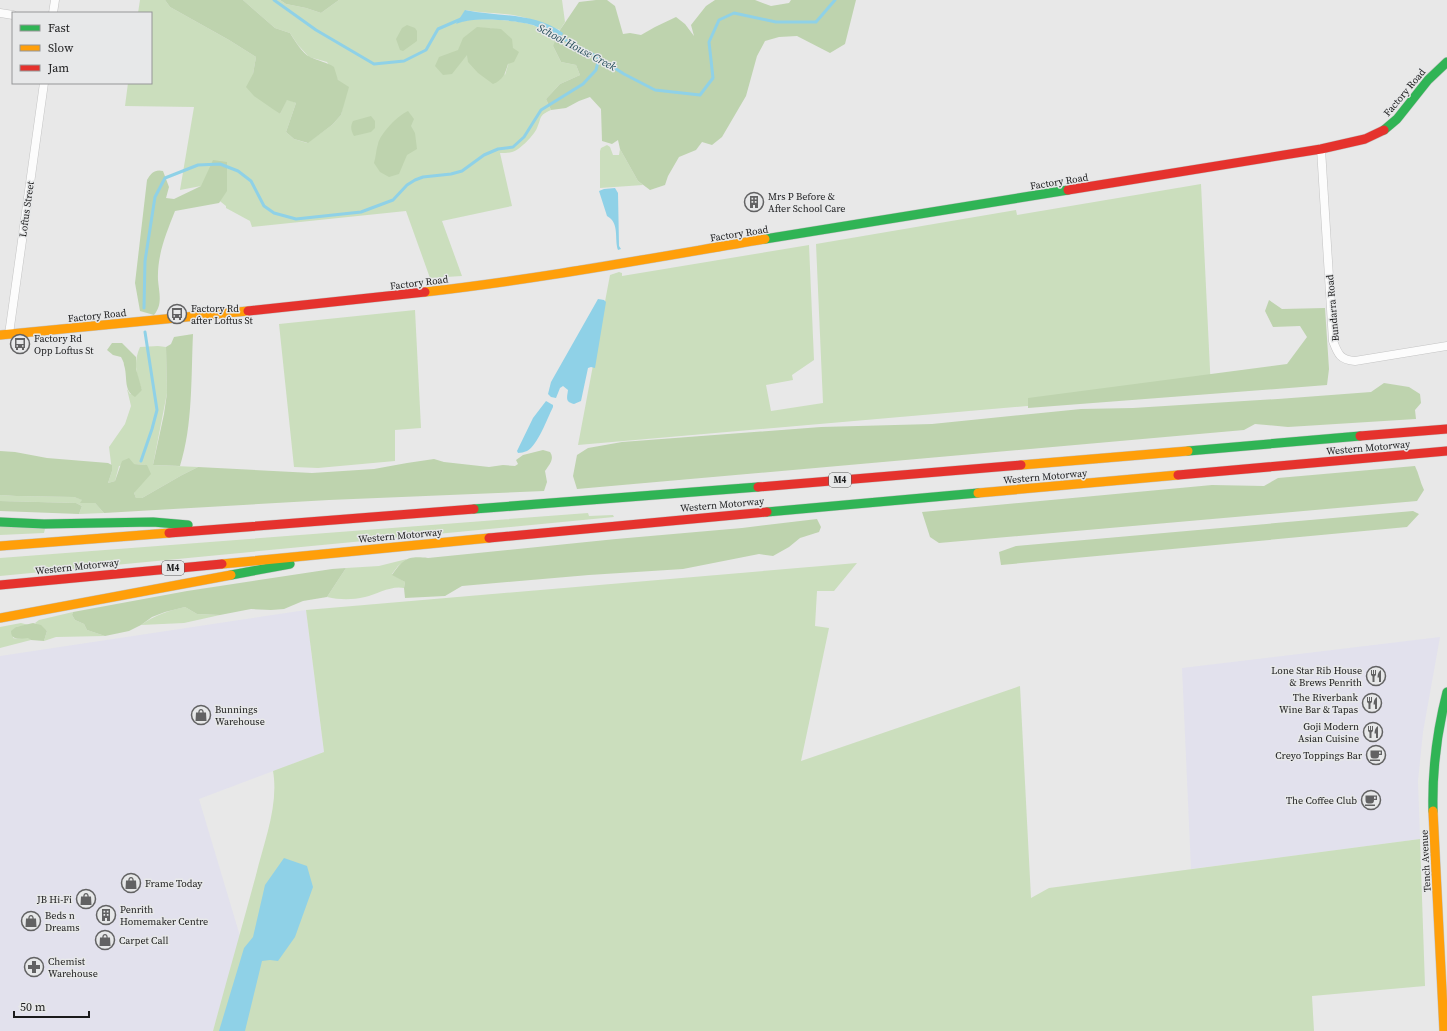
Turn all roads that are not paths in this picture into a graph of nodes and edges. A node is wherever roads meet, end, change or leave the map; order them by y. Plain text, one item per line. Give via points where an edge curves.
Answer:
1 (55, 0) edge
2 (53, 12) edge
3 (0, 13) edge
4 (12, 15) edge
5 (1447, 62) edge
6 (44, 84) edge
7 (1321, 149) junction
8 (4, 335) edge
9 (1447, 346) edge
10 (1447, 429) edge
11 (1447, 451) edge
12 (0, 522) edge
13 (233, 529) junction
14 (0, 546) edge
15 (346, 551) junction
16 (0, 585) edge
17 (0, 618) edge
18 (1447, 692) edge
19 (1444, 1031) edge

1 - 2 street
3 - 4 street
5 - 7 main road, Factory Road via 1428,80 1397,119 1383,131 1365,139
6 - 8 street, Loftus Street
7 - 8 main road, Factory Road via 457,288 284,308
7 - 9 street, Bundarra Road via 1334,341 1338,352 1347,360 1355,361
10 - 13 main road, Western Motorway / M4
11 - 15 main road, Western Motorway / M4
12 - 13 main road, M4 via 153,522
13 - 14 main road, Western Motorway / M4
15 - 16 main road, Western Motorway / M4
15 - 17 main road via 274,568
18 - 19 main road, Tench Avenue via 1435,743 1433,793

